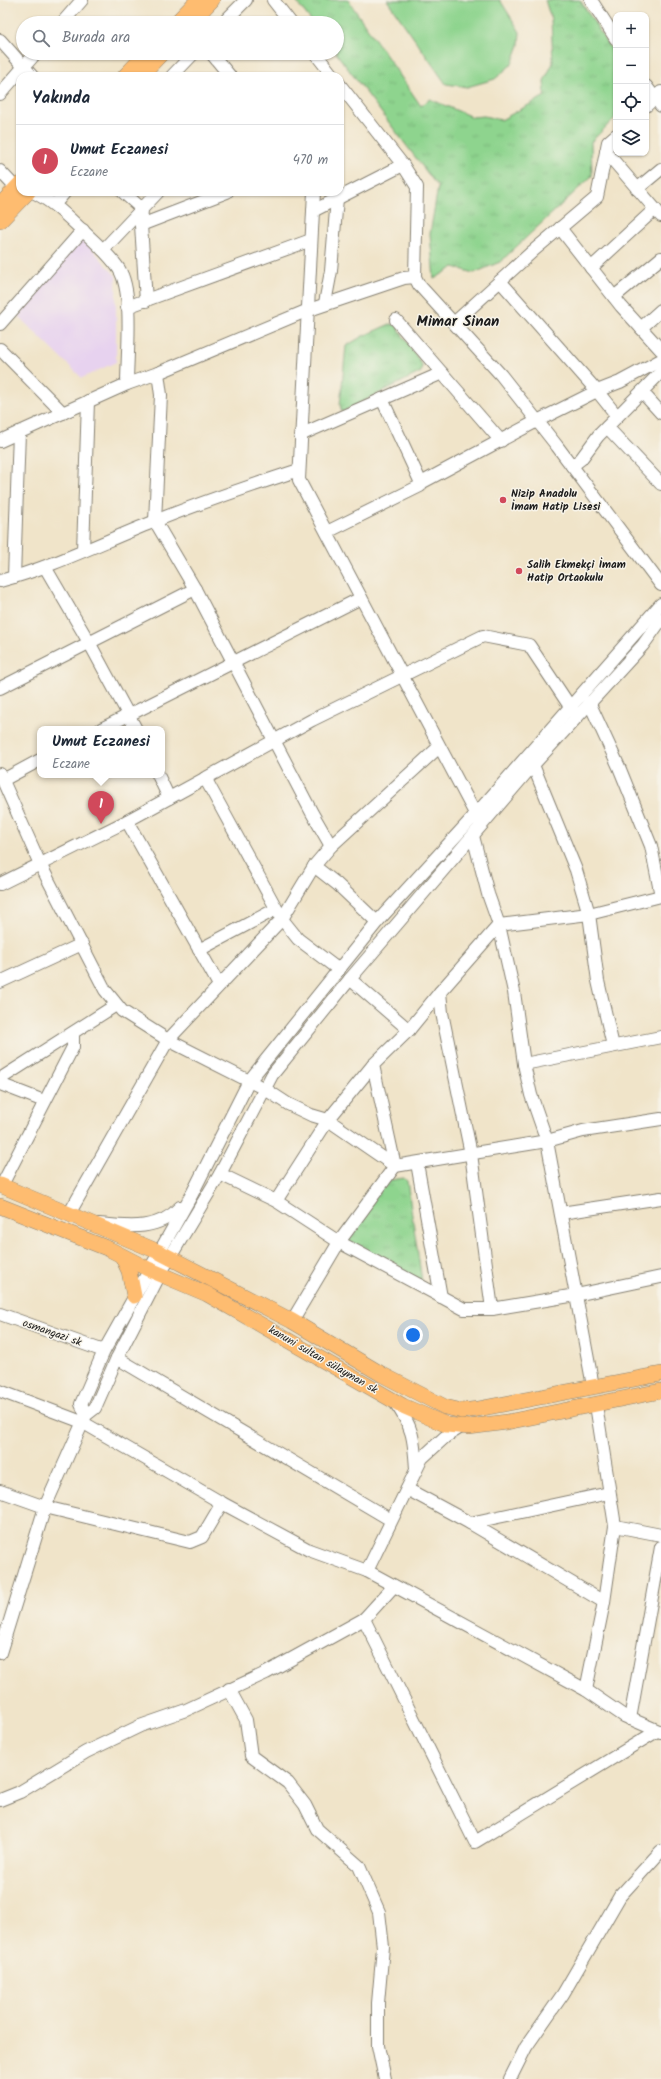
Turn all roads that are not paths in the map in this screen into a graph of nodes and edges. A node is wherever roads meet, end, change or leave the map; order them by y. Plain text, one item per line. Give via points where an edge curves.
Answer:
1 (82, 0) edge
2 (212, 0) edge
3 (246, 0) edge
4 (273, 0) edge
5 (591, 0) edge
6 (196, 1) edge
7 (68, 16) edge
8 (182, 16) edge
9 (197, 16) edge
10 (230, 16) edge
11 (286, 16) edge
12 (613, 34) edge
13 (0, 40) edge
14 (16, 58) edge
15 (18, 60) edge
16 (33, 60) edge
17 (140, 60) edge
18 (155, 60) edge
19 (187, 60) edge
20 (217, 60) edge
21 (318, 60) edge
22 (320, 60) edge
23 (28, 72) edge
24 (129, 72) edge
25 (144, 72) edge
26 (176, 72) edge
27 (227, 72) edge
28 (320, 72) edge
29 (330, 72) edge
30 (16, 81) edge
31 (344, 90) edge
32 (649, 90) edge
33 (0, 94) edge
34 (656, 101) edge
35 (613, 138) edge
36 (606, 152) junction
37 (403, 165) junction
38 (661, 169) edge
39 (0, 172) edge
40 (16, 184) edge
41 (637, 189) junction
42 (16, 192) edge
43 (344, 194) edge
44 (16, 196) edge
45 (40, 196) edge
46 (62, 196) edge
47 (128, 196) edge
48 (154, 196) edge
49 (217, 196) edge
50 (314, 196) edge
51 (341, 196) edge
52 (337, 198) junction
53 (55, 204) junction
54 (0, 205) edge
55 (142, 208) junction
56 (313, 211) junction
57 (658, 213) edge
58 (0, 221) edge
59 (141, 226) junction
60 (560, 228) junction
61 (83, 230) junction
62 (311, 240) junction
63 (103, 250) junction
64 (661, 258) edge
65 (591, 268) junction
66 (415, 277) junction
67 (500, 281) junction
68 (614, 297) junction
69 (146, 301) junction
70 (326, 304) junction
71 (127, 307) junction
72 (661, 310) edge
73 (306, 311) junction
74 (396, 320) dead end
75 (0, 324) edge
76 (454, 324) junction
77 (641, 328) junction
78 (0, 349) edge
79 (661, 350) edge
80 (661, 360) edge
81 (661, 372) edge
82 (158, 373) junction
83 (442, 373) junction
84 (127, 384) junction
85 (597, 391) junction
86 (642, 392) junction
87 (382, 399) junction
88 (88, 401) junction
89 (63, 413) junction
90 (661, 413) edge
91 (617, 416) junction
92 (537, 422) junction
93 (607, 427) junction
94 (19, 432) junction
95 (300, 435) junction
96 (0, 441) edge
97 (501, 442) junction
98 (572, 466) junction
99 (299, 470) junction
100 (421, 483) junction
101 (661, 484) edge
102 (155, 521) junction
103 (327, 532) junction
104 (83, 551) junction
105 (45, 567) junction
106 (14, 577) junction
107 (0, 581) edge
108 (661, 585) edge
109 (194, 589) junction
110 (361, 598) junction
111 (661, 604) edge
112 (661, 620) edge
113 (90, 644) junction
114 (234, 663) junction
115 (402, 677) junction
116 (0, 688) edge
117 (589, 702) junction
118 (574, 712) junction
119 (129, 715) junction
120 (107, 726) edge
121 (134, 726) edge
122 (275, 740) junction
123 (439, 747) junction
124 (37, 761) edge
125 (533, 766) junction
126 (1, 777) edge
127 (159, 778) edge
128 (205, 778) junction
129 (169, 798) junction
130 (479, 820) junction
131 (127, 821) junction
132 (473, 836) junction
133 (331, 846) junction
134 (40, 864) junction
135 (314, 866) junction
136 (0, 884) edge
137 (661, 896) edge
138 (279, 914) junction
139 (589, 914) junction
140 (377, 922) junction
141 (499, 925) junction
142 (82, 944) junction
143 (199, 950) junction
144 (339, 970) junction
145 (350, 979) junction
146 (0, 982) edge
147 (219, 985) junction
148 (440, 992) junction
149 (116, 1005) junction
150 (409, 1030) junction
151 (73, 1033) junction
152 (661, 1037) edge
153 (168, 1040) junction
154 (613, 1046) junction
155 (524, 1064) junction
156 (373, 1066) junction
157 (0, 1079) edge
158 (249, 1080) junction
159 (0, 1084) edge
160 (265, 1089) junction
161 (44, 1101) junction
162 (661, 1119) edge
163 (328, 1120) junction
164 (547, 1141) junction
165 (471, 1154) junction
166 (417, 1163) junction
167 (395, 1166) junction
168 (220, 1174) junction
169 (1, 1185) edge
170 (192, 1194) junction
171 (661, 1198) edge
172 (276, 1201) junction
173 (0, 1206) edge
174 (561, 1213) junction
175 (69, 1214) junction
176 (89, 1223) junction
177 (339, 1242) junction
178 (164, 1255) junction
179 (122, 1256) junction
180 (154, 1272) junction
181 (661, 1277) edge
182 (134, 1296) junction
183 (576, 1296) junction
184 (441, 1297) junction
185 (492, 1309) junction
186 (0, 1314) edge
187 (292, 1322) junction
188 (104, 1351) junction
189 (117, 1358) junction
190 (661, 1374) edge
191 (593, 1386) junction
192 (0, 1391) edge
193 (661, 1391) edge
194 (393, 1400) junction
195 (596, 1405) junction
196 (84, 1418) junction
197 (461, 1427) junction
198 (416, 1470) junction
199 (407, 1489) junction
200 (0, 1491) edge
201 (609, 1493) junction
202 (222, 1503) junction
203 (45, 1507) junction
204 (391, 1520) junction
205 (470, 1523) junction
206 (615, 1526) junction
207 (661, 1535) edge
208 (661, 1547) edge
209 (367, 1571) junction
210 (394, 1586) junction
211 (604, 1602) junction
212 (364, 1619) junction
213 (0, 1653) edge
214 (229, 1689) junction
215 (586, 1690) junction
216 (630, 1719) junction
217 (659, 1732) edge
218 (0, 1800) edge
219 (661, 1851) edge
220 (385, 2079) edge
221 (510, 2079) edge

1 - 7 street
2 - 9 main road
3 - 10 street
4 - 11 street
5 - 12 street
6 - 8 main road
13 - 14 street
15 - 23 street
16 - 23 street
17 - 24 main road
18 - 25 main road
19 - 26 street
20 - 27 street
21 - 28 street
22 - 29 street
30 - 33 street
31 - 37 street
32 - 34 street
35 - 36 street via 608,142
36 - 41 street
36 - 60 street via 597,197
37 - 43 street
37 - 66 street via 417,188
38 - 41 street
39 - 40 street
41 - 57 street
42 - 54 main road
44 - 58 main road
45 - 53 street
46 - 53 street
47 - 55 street
48 - 55 street
49 - 59 street
50 - 56 street
51 - 52 street
52 - 56 street
52 - 70 street
53 - 61 street
55 - 59 street
55 - 63 street
56 - 62 street
57 - 65 street
59 - 69 street
60 - 65 street
60 - 67 street
61 - 63 street
61 - 75 street
62 - 69 street
62 - 73 street
63 - 71 street via 123,276
64 - 68 street
65 - 68 street
66 - 70 street via 404,278
66 - 76 street via 419,285
67 - 76 street
67 - 85 street
68 - 77 street
69 - 71 street
70 - 73 street
71 - 84 street
72 - 77 street
73 - 82 street
73 - 95 street
74 - 83 street
76 - 92 street via 501,375
77 - 79 street
78 - 89 street
80 - 85 street
81 - 86 street
82 - 84 street
82 - 102 street via 161,395
83 - 87 street
83 - 97 street
84 - 88 street
85 - 91 street
85 - 92 street
86 - 90 street
86 - 91 street
87 - 95 street
87 - 100 street
88 - 89 street
88 - 104 street
89 - 94 street
91 - 93 street
92 - 97 street
92 - 98 street
93 - 98 street
93 - 101 street
94 - 96 street
94 - 106 street
95 - 99 street
97 - 100 street
98 - 108 street
99 - 102 street via 230,492
99 - 103 street via 299,480 305,495
100 - 103 street via 420,486
102 - 104 street
102 - 109 street
103 - 110 street
104 - 105 street
105 - 106 street
105 - 113 street
106 - 107 street
109 - 113 street
109 - 114 street
110 - 114 street
110 - 115 street
111 - 118 street
112 - 117 street via 643,645
113 - 116 street
113 - 119 street
114 - 119 street
114 - 122 street
115 - 118 street via 483,636 529,645
115 - 122 street
115 - 123 street
117 - 118 street
117 - 137 street via 619,766 651,846
118 - 125 street
118 - 130 street
119 - 120 street
119 - 121 street
122 - 128 street
122 - 133 street
123 - 130 street
123 - 133 street
124 - 126 street
125 - 130 street
125 - 139 street via 576,870
126 - 134 street
127 - 129 street
128 - 129 street
128 - 138 street
129 - 131 street
130 - 132 street
130 - 140 street
131 - 134 street
131 - 143 street
132 - 141 street
132 - 145 street
133 - 135 street
134 - 136 street
134 - 142 street
135 - 138 street
135 - 140 street
137 - 139 street
138 - 143 street
138 - 144 street via 298,939
138 - 147 street
139 - 141 street
139 - 154 street via 598,981
140 - 144 street
141 - 148 street
141 - 155 street via 514,992
142 - 146 street
142 - 149 street via 105,990
143 - 147 street
144 - 158 street
145 - 150 street
145 - 160 street via 272,1075
147 - 153 street
148 - 150 street
148 - 165 street
149 - 151 street
149 - 153 street
150 - 156 street
151 - 157 street
151 - 161 street via 73,1047
152 - 154 street
153 - 158 street
153 - 175 street
154 - 155 street
155 - 164 street via 531,1095
156 - 163 street
156 - 167 street
158 - 160 street
158 - 170 street
159 - 161 street
160 - 163 street via 288,1104
160 - 168 street
161 - 169 street
162 - 164 street via 583,1132
163 - 167 street
163 - 172 street
164 - 165 street
164 - 174 street
165 - 166 street
165 - 185 street
166 - 167 street
166 - 184 street
167 - 177 street
168 - 172 street
168 - 178 street
169 - 175 main road
170 - 176 street via 174,1214 151,1224 131,1227
170 - 178 street
171 - 174 street
172 - 177 street
173 - 179 main road, kanuni sultan sülayman sk
174 - 183 street
175 - 176 main road
176 - 178 main road
177 - 184 street
177 - 187 street
178 - 180 street
178 - 187 main road
179 - 180 main road, kanuni sultan sülayman sk
179 - 182 main road via 130,1275
180 - 182 street
180 - 189 street
180 - 194 main road, kanuni sultan sülayman sk via 207,1294
181 - 183 street
182 - 188 street
183 - 185 street
183 - 191 street
184 - 185 street via 464,1309
186 - 188 street, osmangazi sk
187 - 191 main road via 383,1375 445,1407 462,1411
188 - 196 street via 81,1404
189 - 196 street via 95,1408
189 - 204 street
190 - 191 main road
192 - 196 street
193 - 195 main road, kanuni sultan sülayman sk
194 - 197 main road, kanuni sultan sülayman sk via 447,1426
194 - 198 street via 409,1423 414,1438
195 - 197 main road, kanuni sultan sülayman sk via 507,1422
195 - 201 street
196 - 202 street
196 - 203 street
197 - 198 street via 430,1449
198 - 199 street
199 - 204 street
199 - 205 street
200 - 203 street
201 - 205 street
201 - 206 street
202 - 203 street via 202,1537 190,1542
202 - 209 street via 309,1550
203 - 213 street
204 - 209 street
205 - 211 street
206 - 207 street
206 - 211 street
208 - 216 street
209 - 210 street
210 - 212 street
210 - 215 street
211 - 215 street
212 - 214 street via 266,1673
212 - 217 street via 475,1842
214 - 218 street via 186,1710 140,1726 86,1752 20,1792
214 - 220 street via 246,1720 250,1756 288,1783 305,1805 317,1828 359,1866 379,1912 383,1947 378,2003 378,2046
215 - 216 street
216 - 217 street
219 - 221 street via 620,1896 563,1994 526,2047

